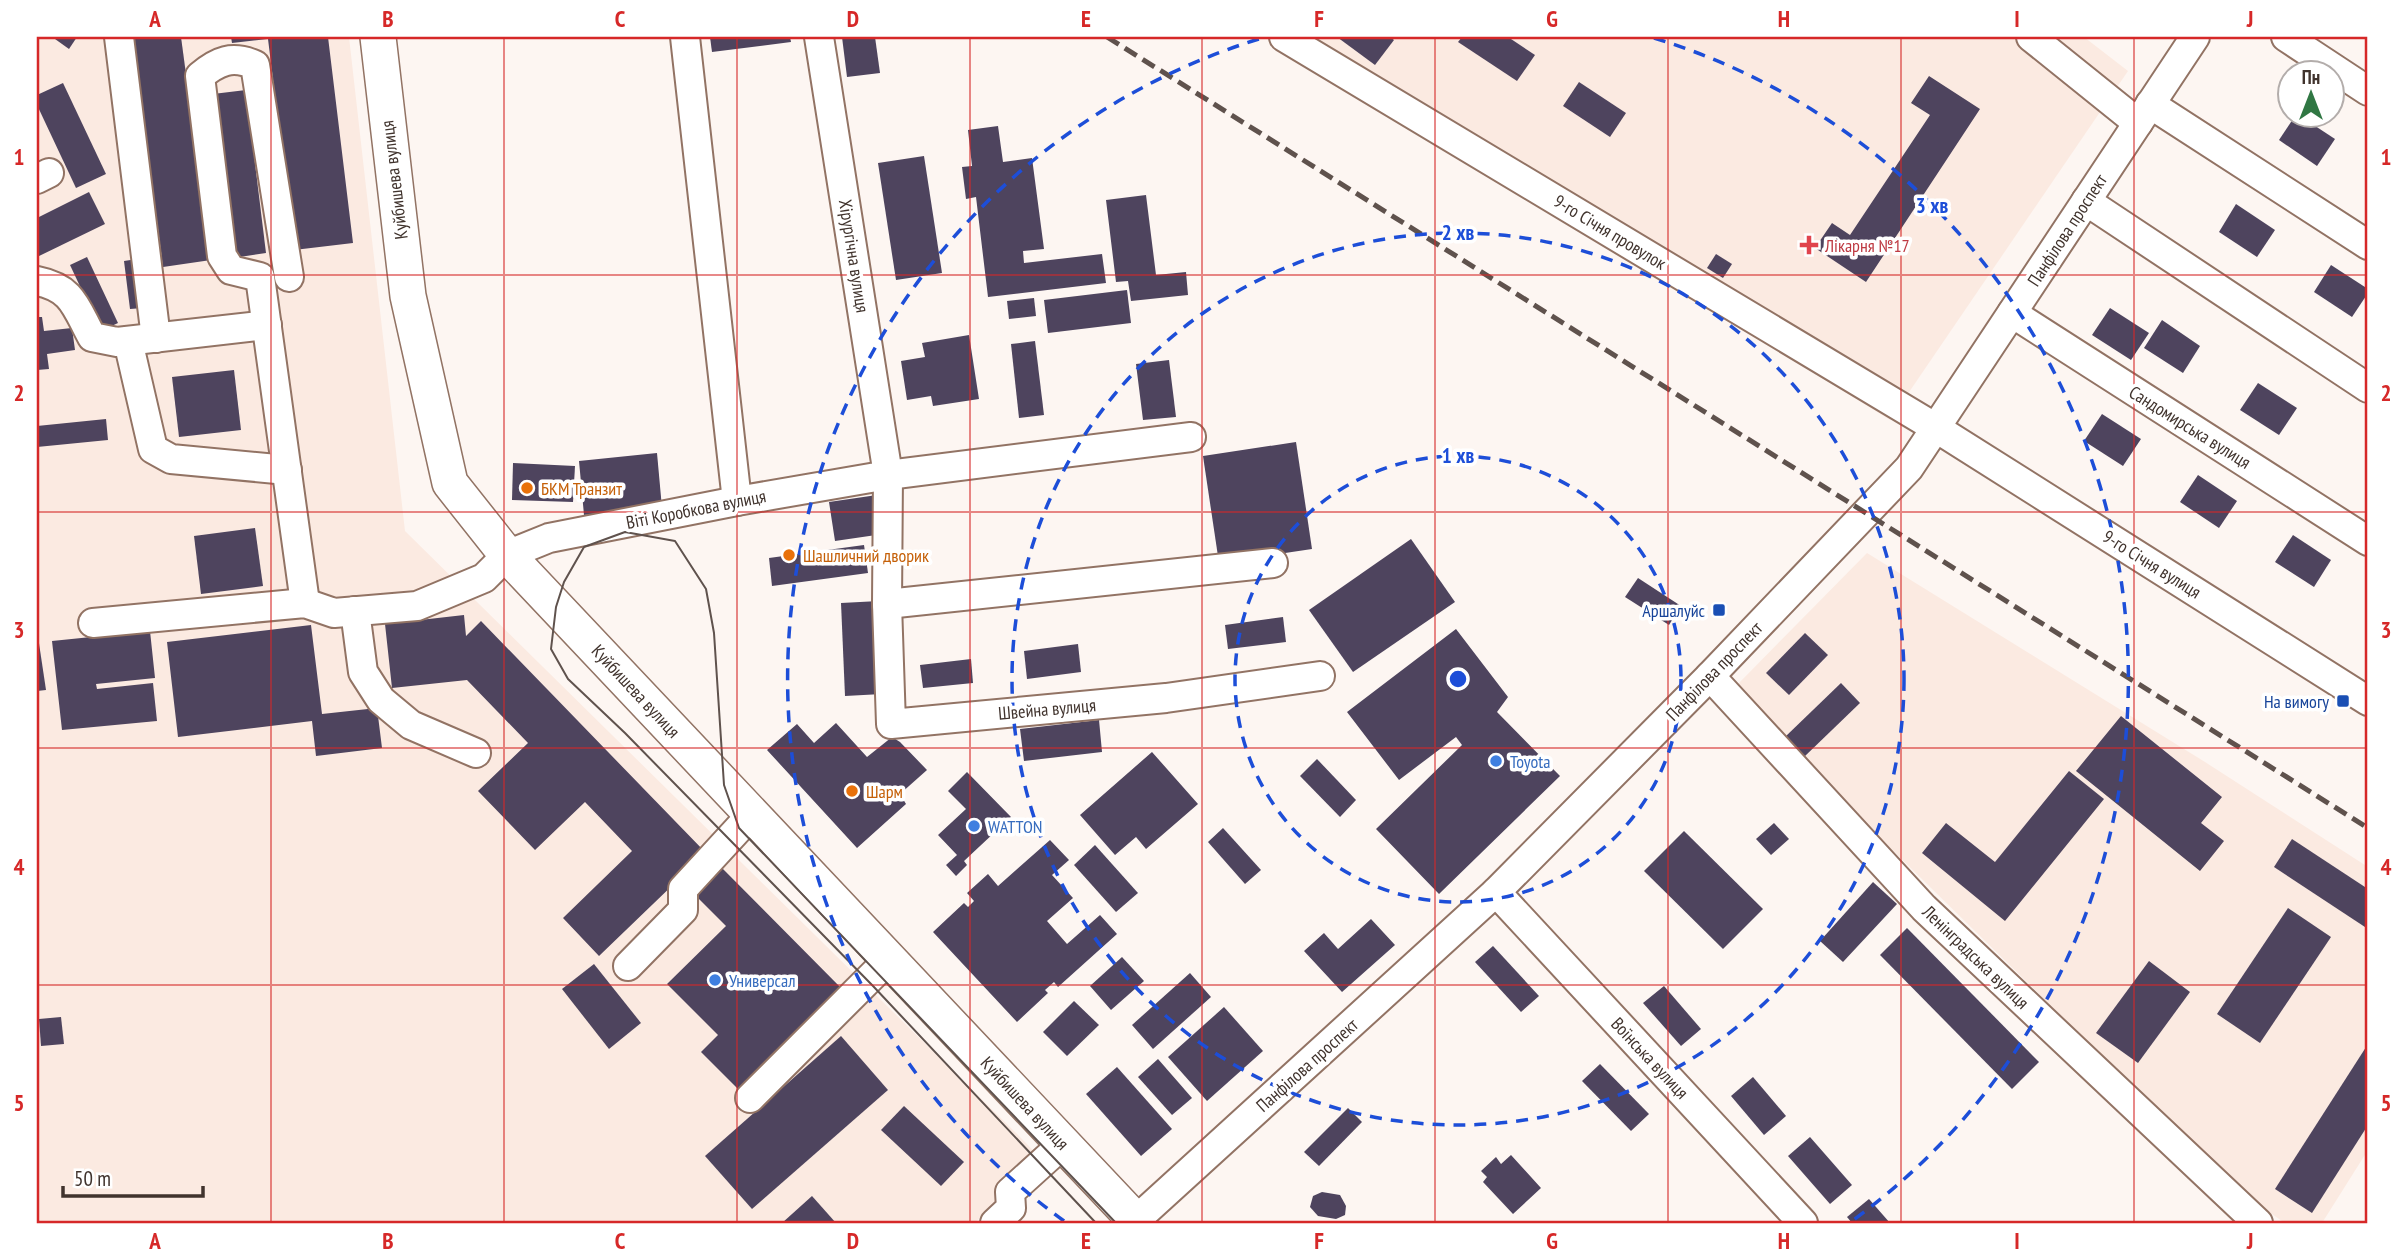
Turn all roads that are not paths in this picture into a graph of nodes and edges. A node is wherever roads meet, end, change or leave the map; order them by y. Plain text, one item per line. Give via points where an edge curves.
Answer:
1 (119, 37) edge
2 (378, 37) edge
3 (685, 37) edge
4 (819, 37) edge
5 (1284, 37) edge
6 (2031, 37) edge
7 (2195, 37) edge
8 (2286, 37) edge
9 (2368, 91) edge
10 (2144, 114) junction
11 (2086, 201) junction
12 (2368, 246) edge
13 (289, 278) dead end
14 (37, 281) edge
15 (2012, 313) junction
16 (267, 325) junction
17 (156, 338) junction
18 (128, 341) junction
19 (2368, 388) edge
20 (1936, 428) junction
21 (1191, 437) dead end
22 (287, 470) junction
23 (888, 475) junction
24 (737, 501) junction
25 (2368, 541) edge
26 (507, 555) junction
27 (1273, 563) dead end
28 (305, 603) junction
29 (887, 604) junction
30 (355, 611) junction
31 (93, 623) dead end
32 (1320, 676) dead end
33 (1710, 676) junction
34 (2368, 701) edge
35 (476, 753) dead end
36 (752, 814) junction
37 (1496, 892) junction
38 (889, 959) junction
39 (628, 966) dead end
40 (751, 1098) dead end
41 (1063, 1143) junction
42 (995, 1223) edge
43 (1128, 1223) edge
44 (1803, 1223) edge
45 (2258, 1223) edge

1 - 17 street
2 - 26 main road, Куйбишева вулиця via 408,296 450,483
3 - 24 street
4 - 23 street, Хірургічна вулиця
5 - 20 street, 9-го Січня провулок
6 - 10 street
7 - 10 street, Панфілова проспект
8 - 9 street
10 - 11 street, Панфілова проспект
10 - 12 street
11 - 15 street, Панфілова проспект
11 - 19 street
13 - 16 street via 255,65 241,60 216,63 200,76 222,256 231,270 260,278
14 - 18 street via 67,292 92,337
15 - 20 street, Панфілова проспект
15 - 25 street, Сандомирська вулиця
16 - 17 street
16 - 22 street
17 - 18 street
18 - 22 street via 153,449 171,459
20 - 33 street, Панфілова проспект via 1909,468
20 - 34 street, 9-го Січня вулиця
21 - 23 street
22 - 28 street
23 - 24 street, Віті Коробкова вулиця
23 - 29 street, Швейна вулиця
24 - 26 street, Віті Коробкова вулиця via 549,538
26 - 30 street via 484,578 417,606
26 - 36 main road, Куйбишева вулиця
27 - 29 street
28 - 30 street via 334,613
28 - 31 street
29 - 32 street, Швейна вулиця via 891,723 1166,698
30 - 35 street via 363,672 381,700 411,725
33 - 37 street, Панфілова проспект
33 - 45 street, Ленінградська вулиця via 1924,908
36 - 38 main road, Куйбишева вулиця
36 - 39 street via 684,889 684,910
37 - 43 street, Панфілова проспект
37 - 44 street, Воїнська вулиця
38 - 40 street
38 - 41 main road, Куйбишева вулиця
41 - 42 street via 1010,1192 1011,1208
41 - 43 main road, Куйбишева вулиця

